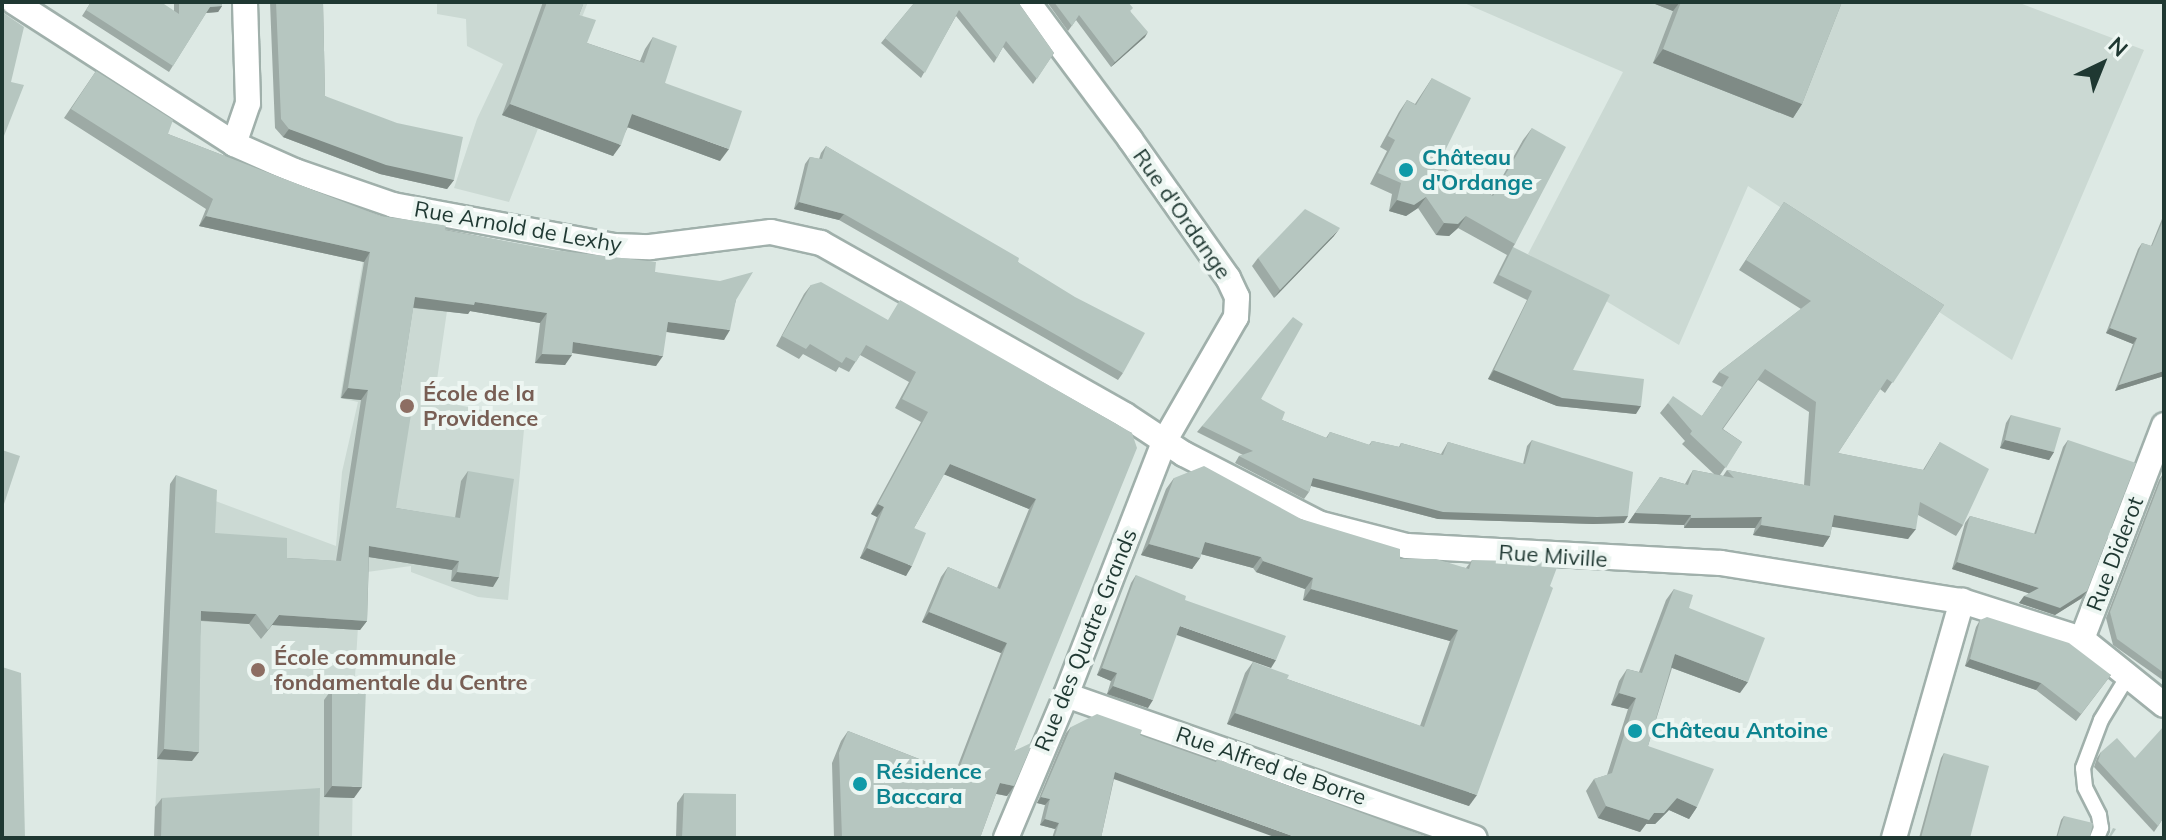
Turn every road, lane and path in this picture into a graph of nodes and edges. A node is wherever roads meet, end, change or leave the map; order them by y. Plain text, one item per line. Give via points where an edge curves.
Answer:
1 (14, 2) edge
2 (245, 2) edge
3 (1028, 2) edge
4 (234, 144) junction
5 (2164, 425) edge
6 (1165, 440) junction
7 (1962, 601) junction
8 (2082, 639) junction
9 (2128, 676) junction
10 (1066, 695) junction
11 (2164, 705) edge
12 (1006, 838) edge
13 (1475, 838) edge
14 (1894, 838) edge
15 (2097, 838) edge

1 - 4 street, Rue Arnold de Lexhy
2 - 4 street via 248,103
3 - 6 street, Rue d'Ordange via 1130,139 1237,297 1236,317
4 - 6 street, Rue Arnold de Lexhy via 393,205 579,242 650,247 771,232 821,243
5 - 8 street, Rue Diderot
6 - 7 street, Rue Miville via 1318,523 1407,546 1721,563
6 - 10 street, Rue des Quatre Grands
7 - 8 street, Rue Miville
7 - 14 street
8 - 9 street
9 - 11 street
9 - 15 lane via 2101,720 2083,768 2085,787 2099,815
10 - 12 street, Rue des Quatre Grands
10 - 13 street, Rue Alfred de Borre

